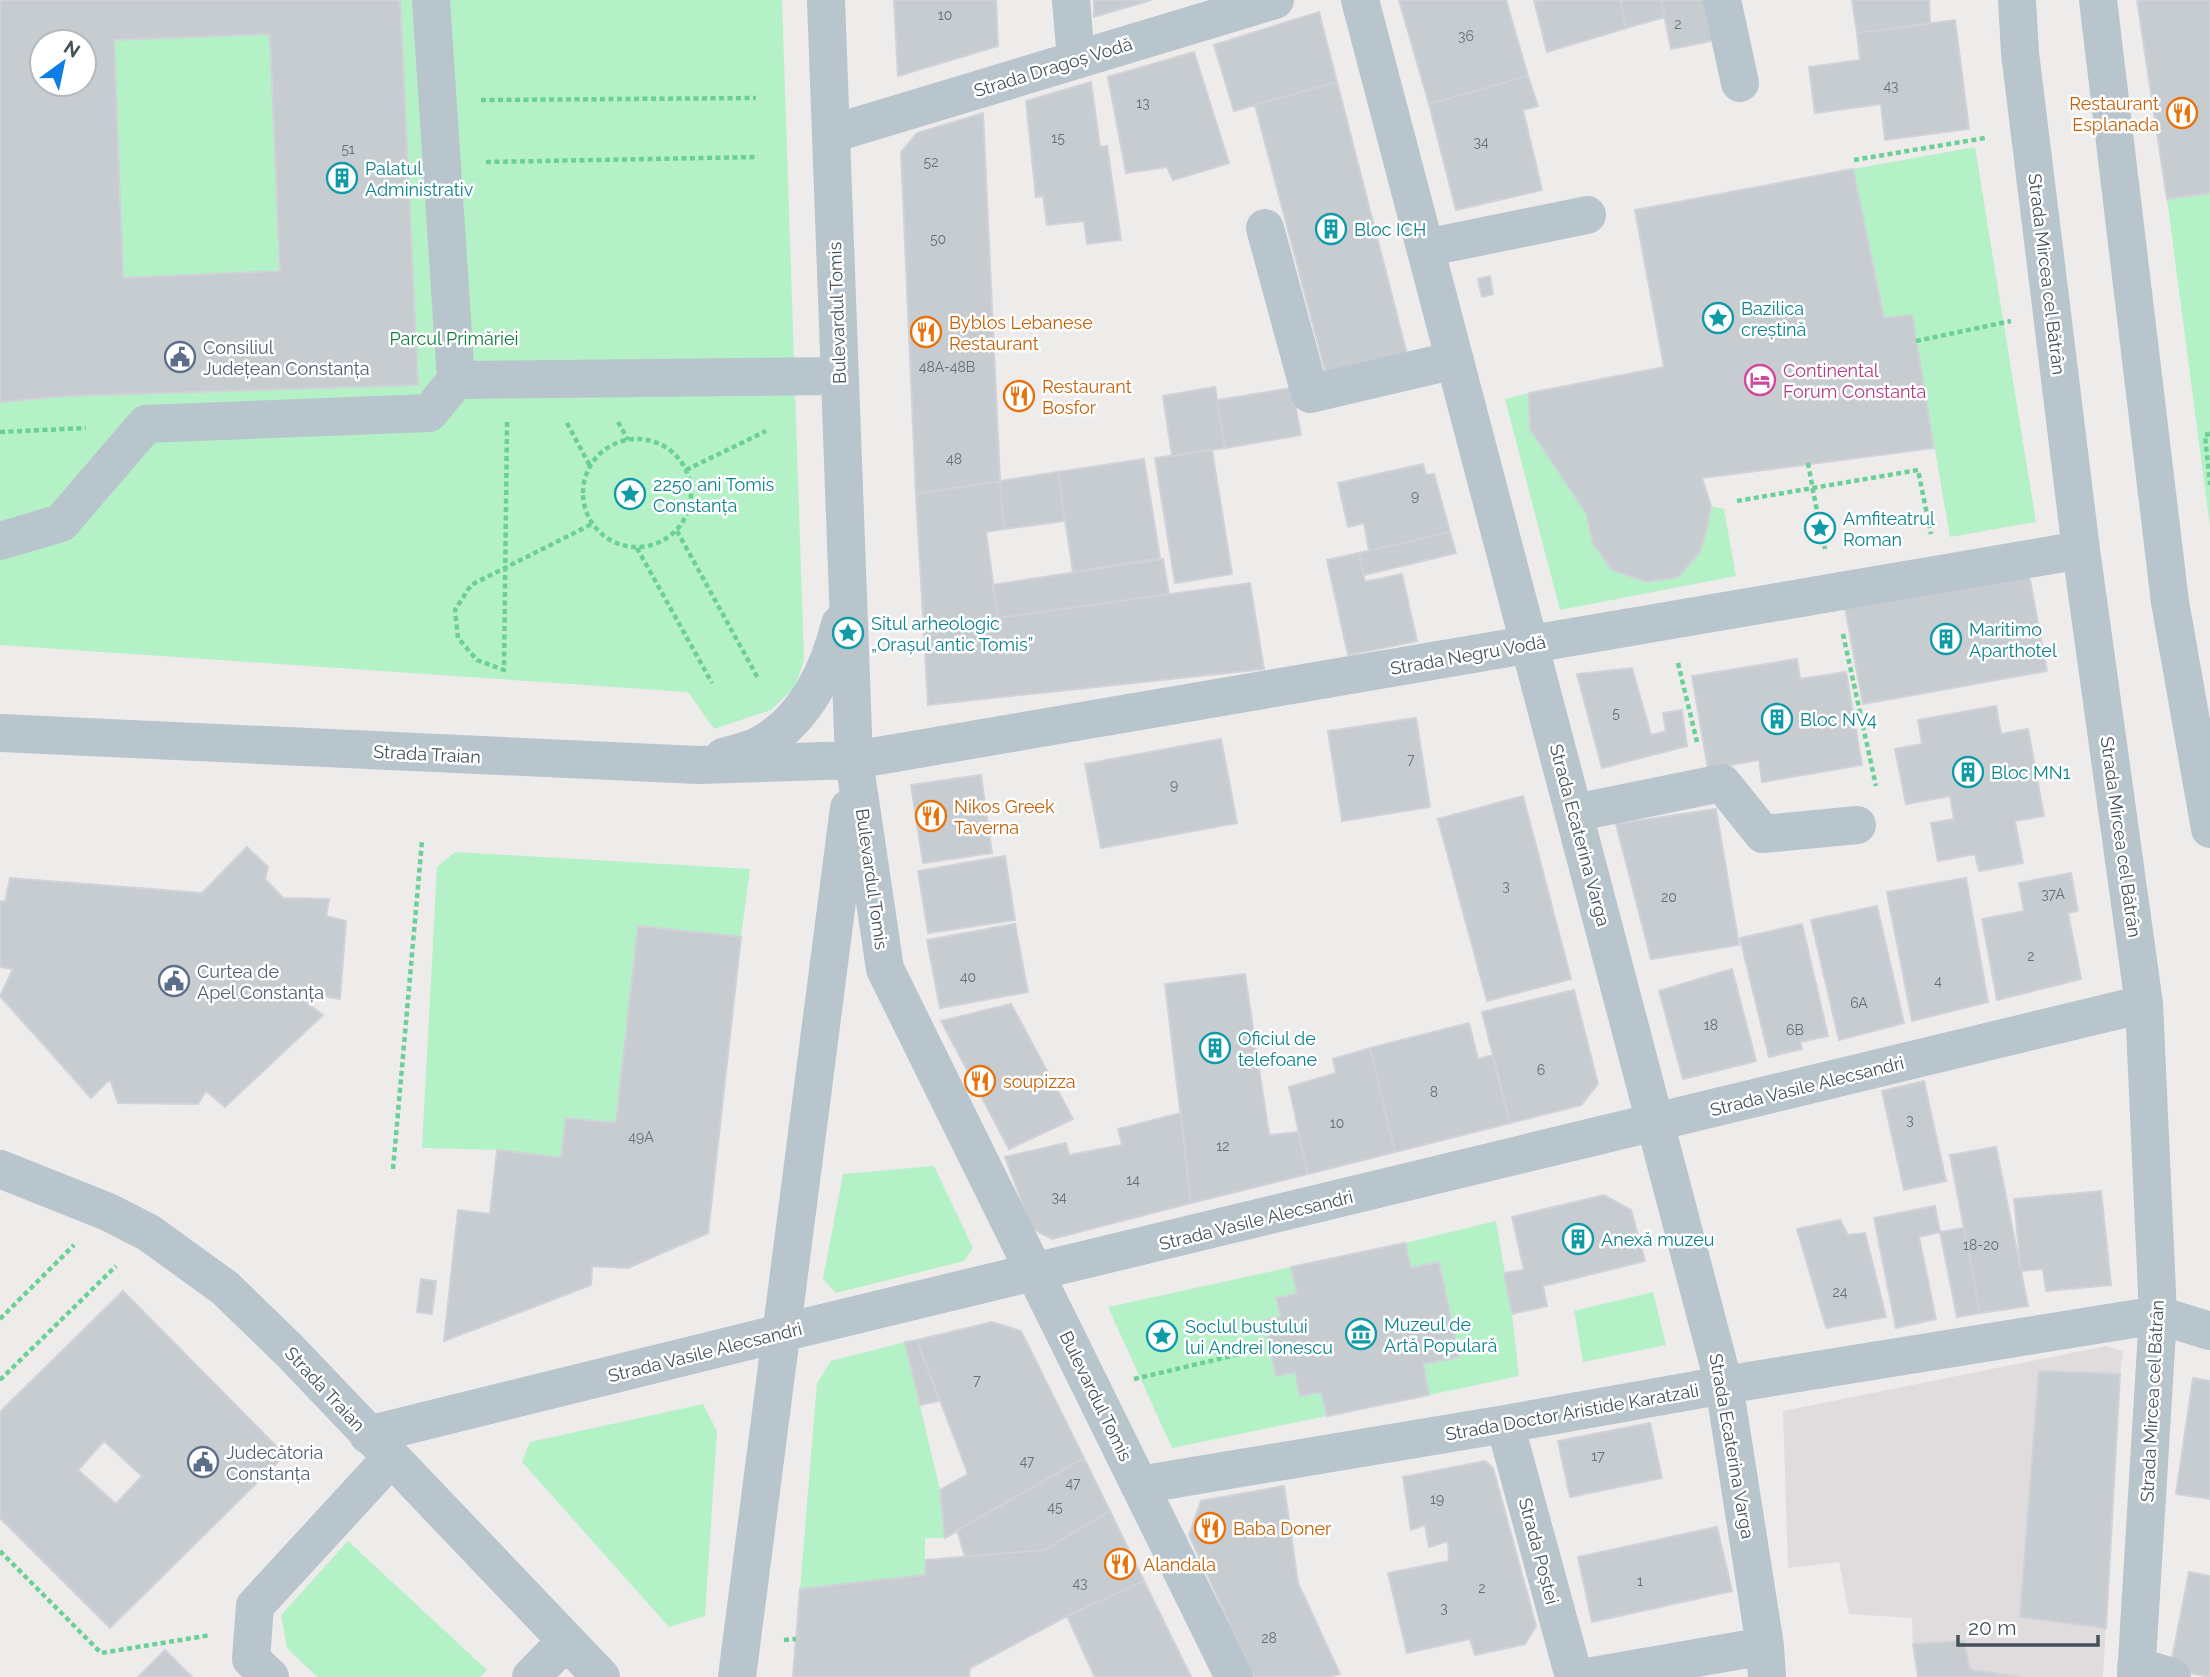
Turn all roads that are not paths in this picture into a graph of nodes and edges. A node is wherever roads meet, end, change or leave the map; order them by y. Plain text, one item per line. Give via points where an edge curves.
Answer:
1 (431, 0) edge
2 (827, 0) edge
3 (1071, 0) edge
4 (1275, 0) edge
5 (1360, 0) edge
6 (1722, 0) edge
7 (2017, 0) edge
8 (2098, 0) edge
9 (1076, 60) junction
10 (1740, 83) dead end
11 (831, 134) junction
12 (1587, 215) dead end
13 (1265, 228) dead end
14 (1425, 247) junction
15 (1455, 360) junction
16 (840, 376) junction
17 (456, 380) junction
18 (0, 541) edge
19 (2081, 550) junction
20 (848, 591) junction
21 (1529, 645) junction
22 (0, 733) edge
23 (855, 760) junction
24 (698, 765) junction
25 (1574, 813) junction
26 (1857, 825) road end
27 (2210, 829) edge
28 (2144, 1004) junction
29 (1655, 1123) junction
30 (0, 1168) edge
31 (1035, 1273) junction
32 (2158, 1315) junction
33 (2210, 1331) edge
34 (781, 1333) junction
35 (1724, 1385) junction
36 (1505, 1424) junction
37 (380, 1447) junction
38 (1139, 1485) junction
39 (566, 1641) junction
40 (1766, 1661) edge
41 (2148, 1673) edge
42 (270, 1677) edge
43 (531, 1677) edge
44 (601, 1677) edge
45 (737, 1677) edge
46 (1234, 1677) edge
47 (1574, 1677) edge
48 (1587, 1677) edge

1 - 17 street
2 - 11 street, Bulevardul Tomis
3 - 9 street
4 - 9 street, Strada Dragoș Vodă
5 - 14 street, Strada Ecaterina Varga
6 - 10 street
7 - 19 street, Strada Mircea cel Bătrân via 2021,67
8 - 27 street via 2171,602
9 - 11 street, Strada Dragoș Vodă
11 - 16 street, Bulevardul Tomis
12 - 14 street
13 - 15 street via 1310,394
14 - 15 street, Strada Ecaterina Varga
15 - 21 street, Strada Ecaterina Varga
16 - 17 street
16 - 20 street, Bulevardul Tomis
17 - 18 street via 429,413 146,424 61,523
19 - 21 street, Strada Negru Vodă via 1830,575 1668,621
19 - 28 street, Strada Mircea cel Bătrân
20 - 23 street, Bulevardul Tomis
20 - 24 street via 834,648 813,695 783,729 759,746
21 - 23 street, Strada Negru Vodă
21 - 25 street, Strada Ecaterina Varga
22 - 24 street, Strada Traian
23 - 24 street, Strada Traian
23 - 31 street, Bulevardul Tomis via 885,969
23 - 34 street
25 - 26 street via 1722,783 1763,834
25 - 29 street, Strada Ecaterina Varga
28 - 29 street, Strada Vasile Alecsandri
28 - 32 street, Strada Mircea cel Bătrân
29 - 31 street, Strada Vasile Alecsandri
29 - 35 street, Strada Ecaterina Varga
30 - 37 street, Strada Traian via 149,1233 225,1288
31 - 34 street, Strada Vasile Alecsandri
31 - 38 street, Bulevardul Tomis
32 - 33 street, Strada Doctor Aristide Karatzali
32 - 35 street, Strada Doctor Aristide Karatzali
32 - 41 street, Strada Mircea cel Bătrân
34 - 37 street, Strada Vasile Alecsandri
34 - 45 street
35 - 36 street, Strada Doctor Aristide Karatzali
35 - 40 street, Strada Ecaterina Varga
36 - 38 street, Strada Doctor Aristide Karatzali
36 - 47 street, Strada Poștei
37 - 39 street, Strada Traian
37 - 42 street via 255,1606 251,1659
38 - 46 street, Bulevardul Tomis
39 - 43 street
39 - 44 street, Strada Traian
40 - 48 street

